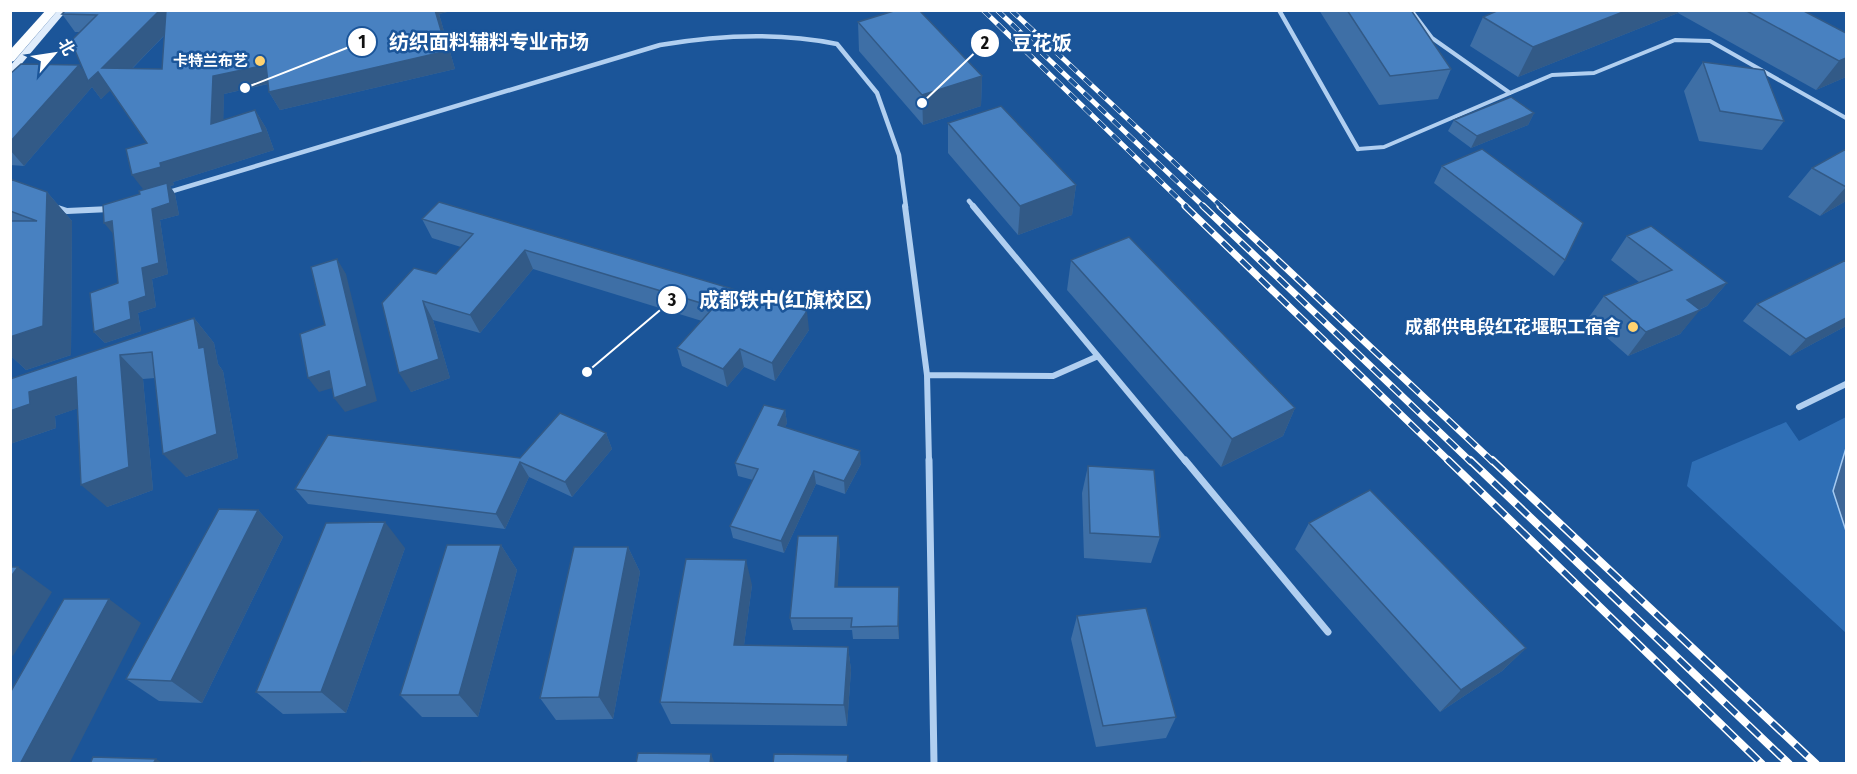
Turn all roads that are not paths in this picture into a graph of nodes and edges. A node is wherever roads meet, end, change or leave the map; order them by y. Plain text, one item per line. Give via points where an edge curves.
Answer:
1 (41, 10) edge
2 (53, 10) edge
3 (63, 10) edge
4 (1279, 10) edge
5 (1411, 10) edge
6 (10, 44) edge
7 (10, 58) edge
8 (10, 72) edge
9 (1510, 93) junction
10 (1846, 118) edge
11 (1358, 149) joint
12 (156, 195) edge
13 (969, 201) dead end
14 (44, 203) edge
15 (123, 205) edge
16 (1096, 357) junction
17 (927, 375) junction
18 (1846, 384) edge
19 (1800, 407) dead end
20 (1328, 632) dead end
21 (934, 764) edge

1 - 6 highway
2 - 7 highway
3 - 8 main road
4 - 11 street
5 - 9 lane via 1432,38
9 - 10 lane via 1552,75 1594,73 1675,40 1710,41
9 - 11 lane via 1384,147
12 - 17 street via 660,45 702,38 779,37 837,44 877,93 899,155
13 - 16 street
14 - 15 street via 67,211
16 - 17 street via 1053,376
16 - 20 street
17 - 21 street
18 - 19 street

